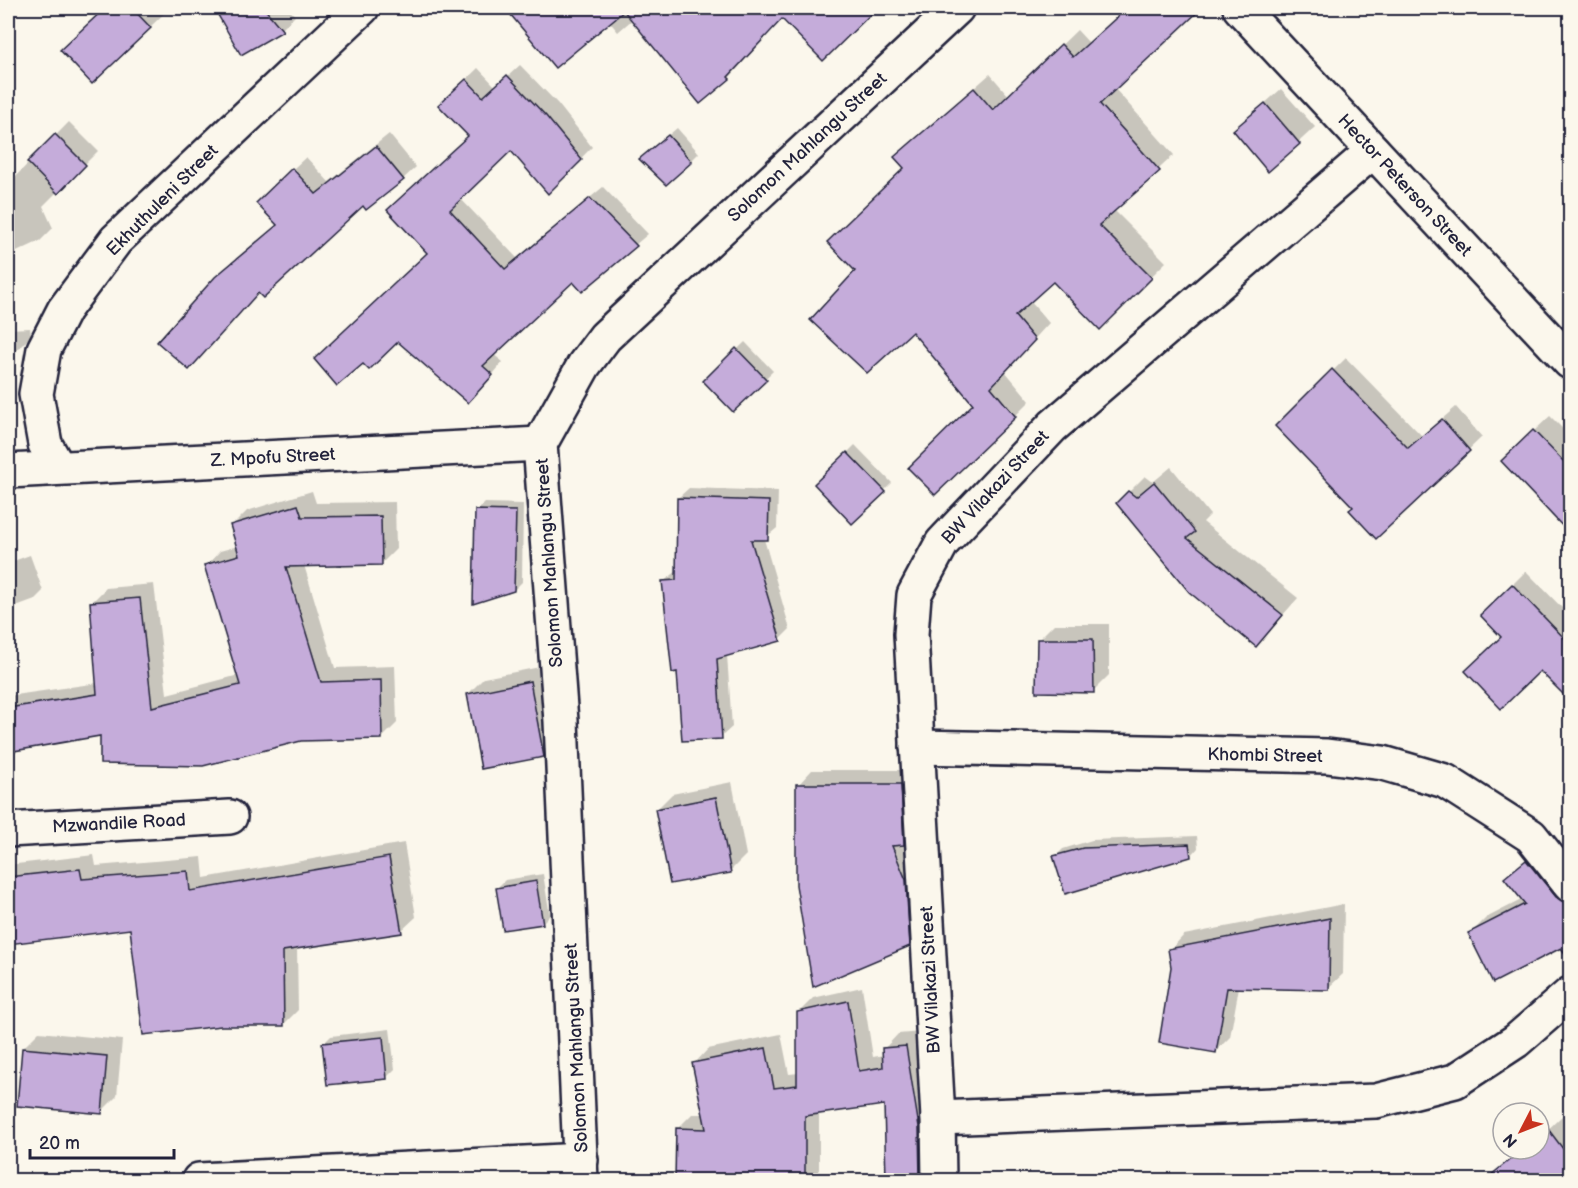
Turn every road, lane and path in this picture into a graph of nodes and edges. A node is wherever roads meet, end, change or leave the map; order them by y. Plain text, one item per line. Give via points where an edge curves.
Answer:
1 (362, 8) edge
2 (957, 8) edge
3 (1240, 8) edge
4 (1373, 151) junction
5 (1570, 362) edge
6 (540, 444) junction
7 (58, 467) junction
8 (8, 471) edge
9 (917, 747) junction
10 (230, 817) dead end
11 (8, 830) edge
12 (1570, 885) edge
13 (1570, 994) edge
14 (938, 1118) junction
15 (581, 1170) edge
16 (199, 1180) edge
17 (939, 1180) edge

1 - 7 street, Ekhuthuleni Street via 117,240 64,310 44,349 36,394 45,444
2 - 6 street, Solomon Mahlangu Street via 604,337
3 - 4 street, Hector Peterson Street
4 - 5 street, Hector Peterson Street
4 - 9 street, BW Vilakazi Street via 1053,426 942,543 914,595 911,634
6 - 7 street, Z. Mpofu Street
6 - 15 street, Solomon Mahlangu Street via 561,721
7 - 8 street, Z. Mpofu Street
9 - 12 street, Khombi Street via 1327,756 1383,763 1445,781 1531,836
9 - 14 street, BW Vilakazi Street
10 - 11 street, Mzwandile Road
13 - 14 street via 1515,1041 1455,1081 1376,1101
14 - 17 street, BW Vilakazi Street
15 - 16 street

